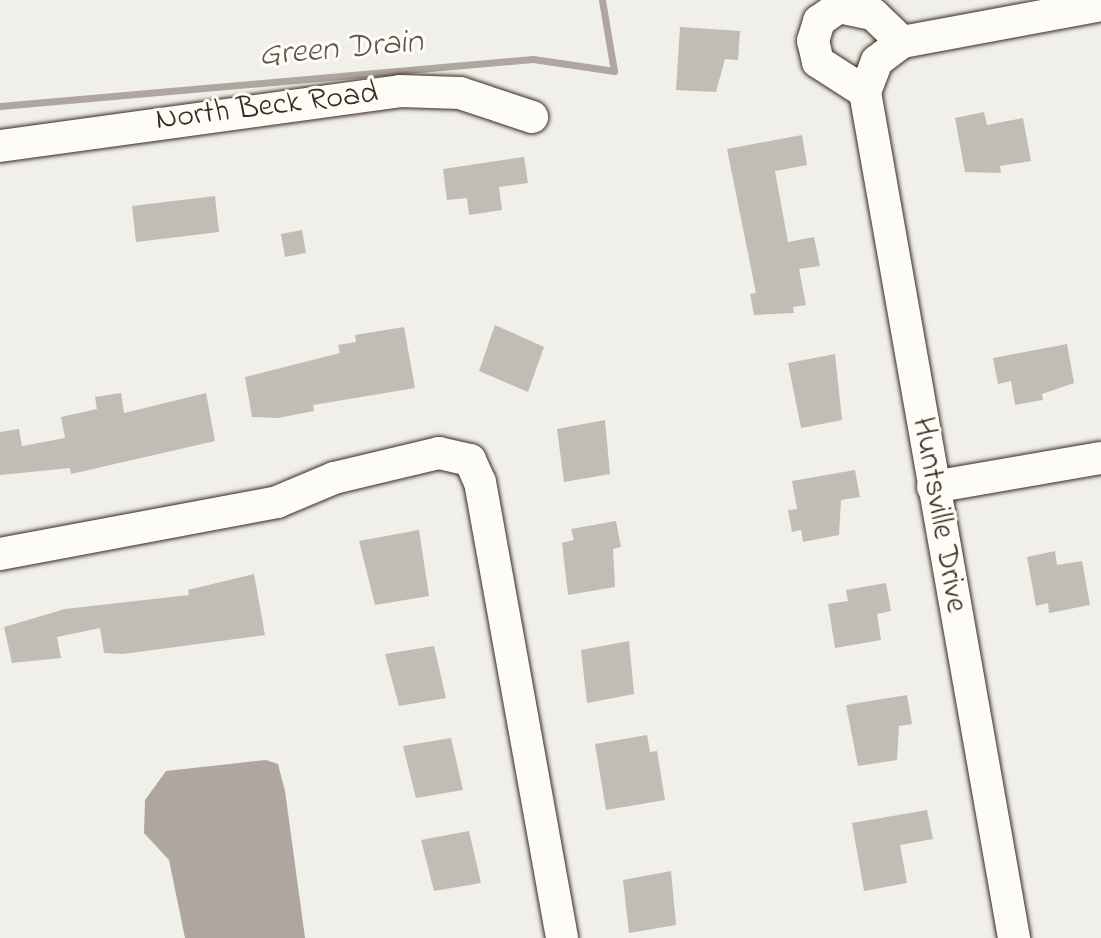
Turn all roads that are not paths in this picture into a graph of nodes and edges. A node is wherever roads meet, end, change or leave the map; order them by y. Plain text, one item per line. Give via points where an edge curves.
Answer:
1 (1101, 5) edge
2 (902, 42) junction
3 (865, 92) junction
4 (532, 117) dead end
5 (0, 146) edge
6 (1101, 458) edge
7 (933, 487) junction
8 (0, 554) edge
9 (562, 938) edge
10 (1014, 938) edge

1 - 2 street
2 - 3 street via 877,61
2 - 3 street via 873,14 839,7 819,21 813,41 818,62
3 - 7 street, Huntsville Drive
4 - 5 street, North Beck Road via 460,93 400,91
6 - 7 street
7 - 10 street, Huntsville Drive
8 - 9 street via 277,502 334,478 439,453 470,460 480,482

